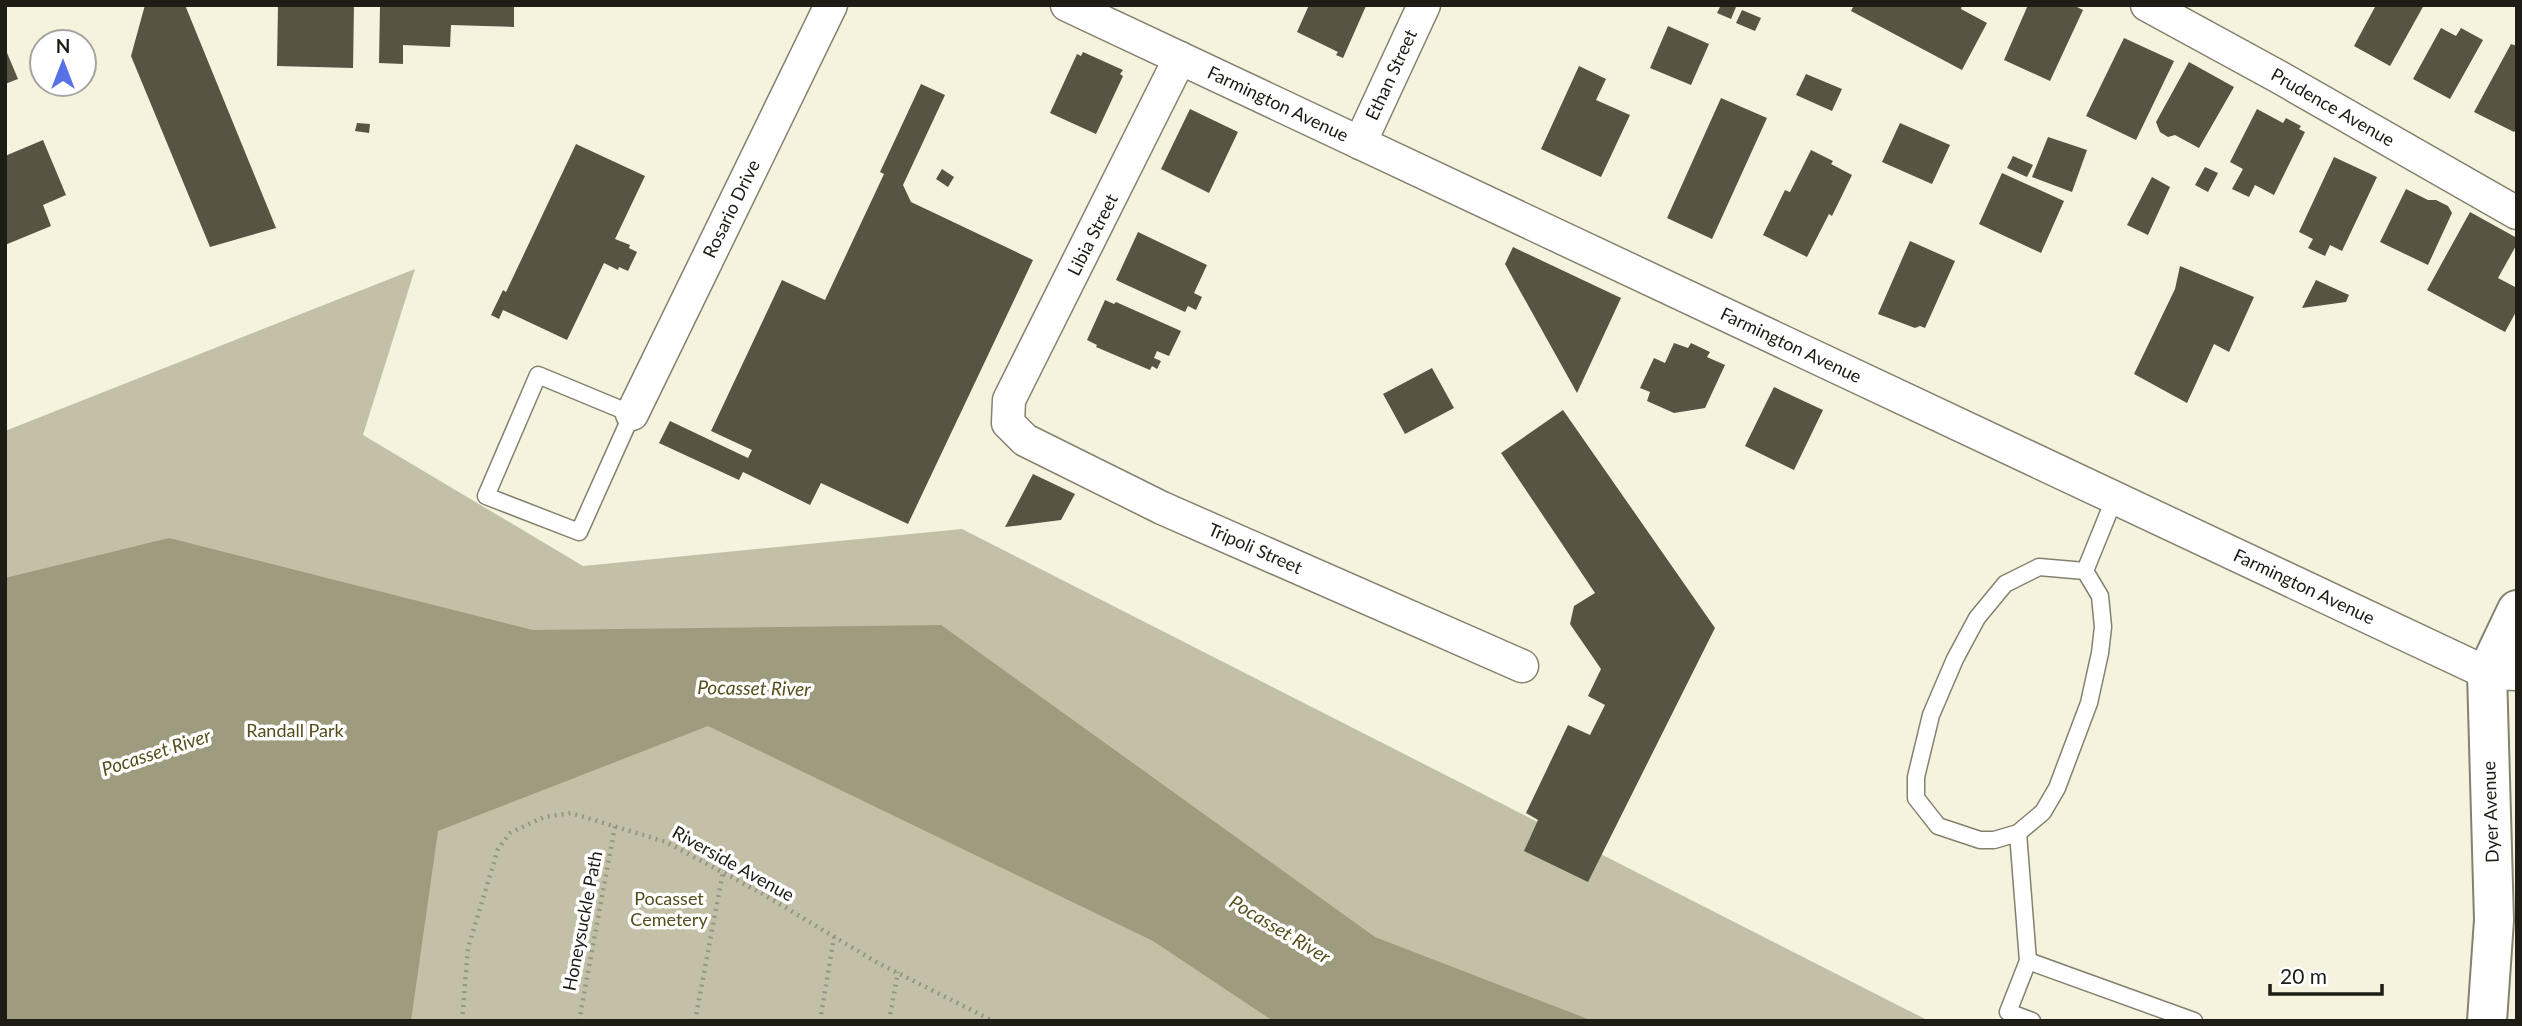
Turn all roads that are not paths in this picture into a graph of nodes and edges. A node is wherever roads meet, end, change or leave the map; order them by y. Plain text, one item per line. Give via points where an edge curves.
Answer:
1 (831, 5) edge
2 (1067, 5) edge
3 (1424, 5) edge
4 (2147, 5) edge
5 (1180, 58) junction
6 (1360, 143) junction
7 (2517, 213) edge
8 (1008, 411) joint
9 (632, 414) junction
10 (2115, 497) junction
11 (2085, 571) junction
12 (2517, 610) edge
13 (1522, 666) dead end
14 (2502, 674) edge
15 (2018, 833) junction
16 (2028, 961) junction
17 (2032, 1021) edge
18 (2194, 1021) edge
19 (2487, 1021) edge

1 - 9 street, Rosario Drive
2 - 5 street, Farmington Avenue
3 - 6 street, Ethan Street
4 - 7 street, Prudence Avenue
5 - 6 street, Farmington Avenue
5 - 8 street, Libia Street via 1009,400
6 - 10 street, Farmington Avenue
8 - 13 street, Tripoli Street via 1008,423 1025,440 1072,464
9 - 9 lane via 538,375 486,496 579,532
10 - 11 lane
10 - 14 street, Farmington Avenue
11 - 15 lane via 2100,596 2103,627 2089,703 2057,788 2043,812
11 - 15 lane via 2039,567 2006,584 1977,618 1931,715 1916,777 1916,798 1927,814 1938,826 1980,840
12 - 14 main road, Dyer Avenue
14 - 19 main road, Dyer Avenue
15 - 16 lane
16 - 17 lane via 2008,1012
16 - 18 lane

